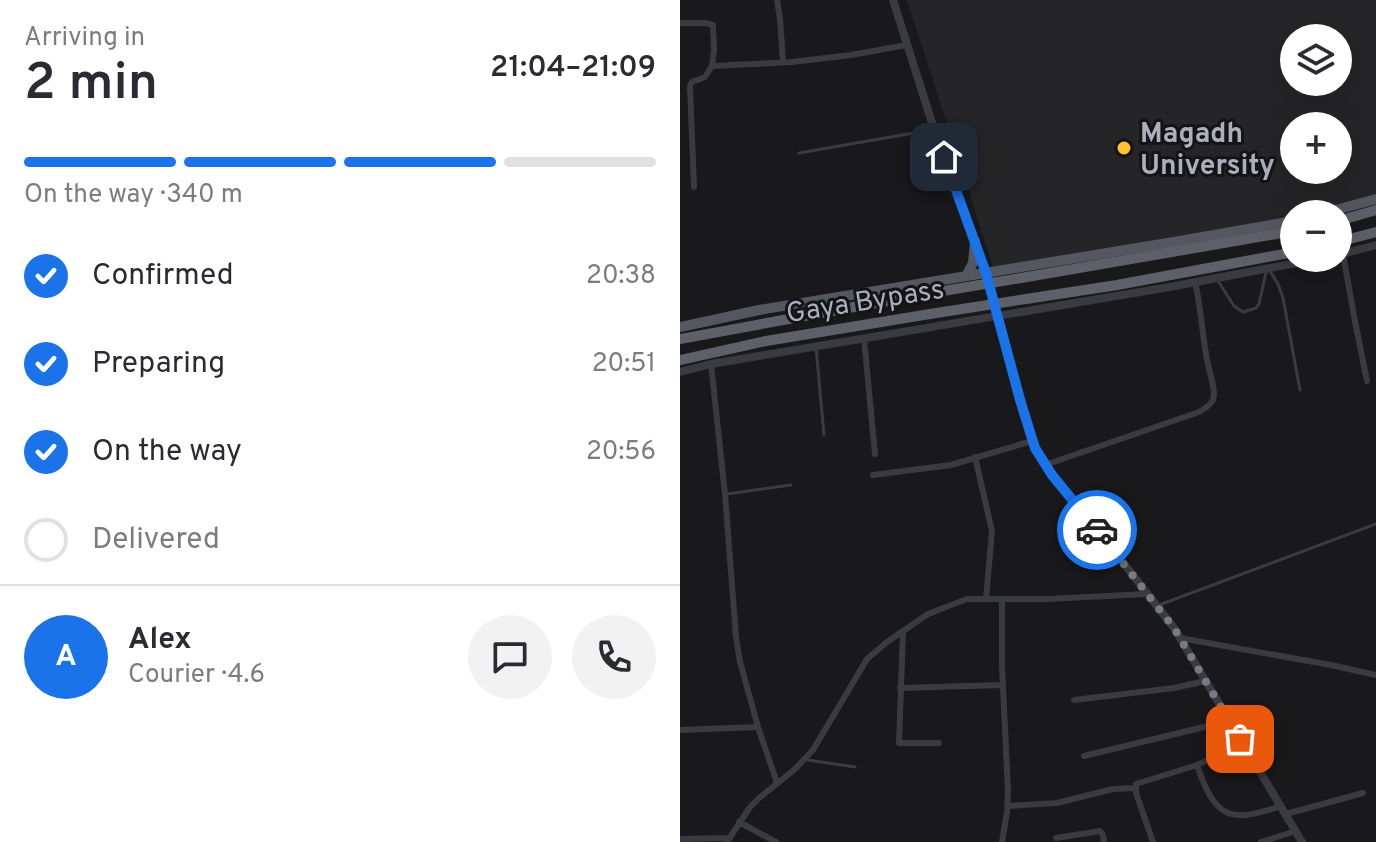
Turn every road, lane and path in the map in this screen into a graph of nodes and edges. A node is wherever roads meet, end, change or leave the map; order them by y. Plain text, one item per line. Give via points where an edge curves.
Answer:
1 (777, 0) edge
2 (893, 0) edge
3 (680, 23) edge
4 (907, 45) junction
5 (783, 62) junction
6 (712, 66) junction
7 (934, 129) junction
8 (799, 153) dead end
9 (694, 187) dead end
10 (1376, 199) edge
11 (1352, 206) edge
12 (1376, 210) edge
13 (1352, 217) edge
14 (1280, 223) edge
15 (1376, 232) edge
16 (1280, 233) edge
17 (1352, 238) edge
18 (975, 241) junction
19 (1376, 245) edge
20 (1352, 252) edge
21 (1280, 255) edge
22 (1280, 266) edge
23 (1267, 268) junction
24 (1345, 272) edge
25 (983, 274) junction
26 (966, 276) junction
27 (1216, 278) junction
28 (1195, 282) junction
29 (997, 315) junction
30 (680, 327) edge
31 (864, 338) junction
32 (680, 339) edge
33 (816, 346) junction
34 (680, 360) edge
35 (711, 364) junction
36 (680, 372) edge
37 (1367, 381) dead end
38 (1300, 390) dead end
39 (824, 435) dead end
40 (1032, 441) junction
41 (875, 454) dead end
42 (975, 457) junction
43 (1045, 465) junction
44 (873, 475) dead end
45 (791, 485) dead end
46 (725, 494) junction
47 (1376, 524) edge
48 (1146, 594) junction
49 (986, 599) junction
50 (1002, 600) junction
51 (1156, 606) junction
52 (903, 632) junction
53 (1180, 638) junction
54 (1376, 675) edge
55 (1205, 681) junction
56 (1002, 685) junction
57 (900, 688) junction
58 (1074, 700) dead end
59 (1229, 721) junction
60 (758, 727) junction
61 (680, 730) edge
62 (1240, 739) junction
63 (939, 743) dead end
64 (1084, 756) dead end
65 (806, 759) junction
66 (1197, 765) junction
67 (855, 767) dead end
68 (777, 783) junction
69 (1134, 788) junction
70 (1363, 793) dead end
71 (1008, 806) junction
72 (1284, 810) junction
73 (739, 822) junction
74 (1296, 831) junction
75 (1056, 838) dead end
76 (680, 839) edge
77 (728, 840) edge
78 (776, 842) edge
79 (1002, 842) edge
80 (1104, 842) edge
81 (1153, 842) edge
82 (1261, 842) edge
83 (1302, 842) edge

1 - 5 street
2 - 4 street
3 - 6 street via 713,25
4 - 5 street
4 - 7 street
5 - 6 street
6 - 9 street via 690,86
7 - 8 lane
7 - 18 street
10 - 11 main road
12 - 13 highway
14 - 25 main road
15 - 17 highway
16 - 32 highway, bridge
18 - 25 street
18 - 26 main road
19 - 20 street
21 - 34 highway, Gaya Bypass, bridge
22 - 23 street
23 - 27 street
23 - 27 lane via 1259,304 1243,312
23 - 38 lane via 1283,298
24 - 37 street
25 - 26 main road
25 - 29 street
26 - 30 main road
27 - 28 street
28 - 29 street
28 - 43 street via 1213,389 1210,404
29 - 31 street
29 - 40 street
31 - 33 street
31 - 41 street
33 - 35 street
33 - 39 lane
35 - 36 street
35 - 46 street
40 - 42 street
40 - 43 street
42 - 44 street
42 - 49 street via 992,531
43 - 48 street
45 - 46 lane
46 - 60 street via 736,637
47 - 51 lane
48 - 50 street
48 - 51 street
49 - 50 street
49 - 52 street via 956,602
50 - 56 street
51 - 53 street
52 - 57 street
52 - 65 street via 867,659
53 - 54 street
53 - 55 street
55 - 58 street
55 - 59 street
56 - 57 street
56 - 71 street
57 - 63 street via 899,743
59 - 62 street
59 - 64 street
60 - 61 street
60 - 68 street
62 - 66 street
62 - 72 street
65 - 67 lane
65 - 68 street
66 - 69 street
66 - 72 street via 1205,789 1221,811 1247,816
68 - 73 street
69 - 71 street
69 - 81 street
70 - 72 street
71 - 79 street
72 - 74 street
73 - 77 street
73 - 78 street
74 - 82 street
74 - 83 street
75 - 80 street via 1100,831
76 - 77 street

